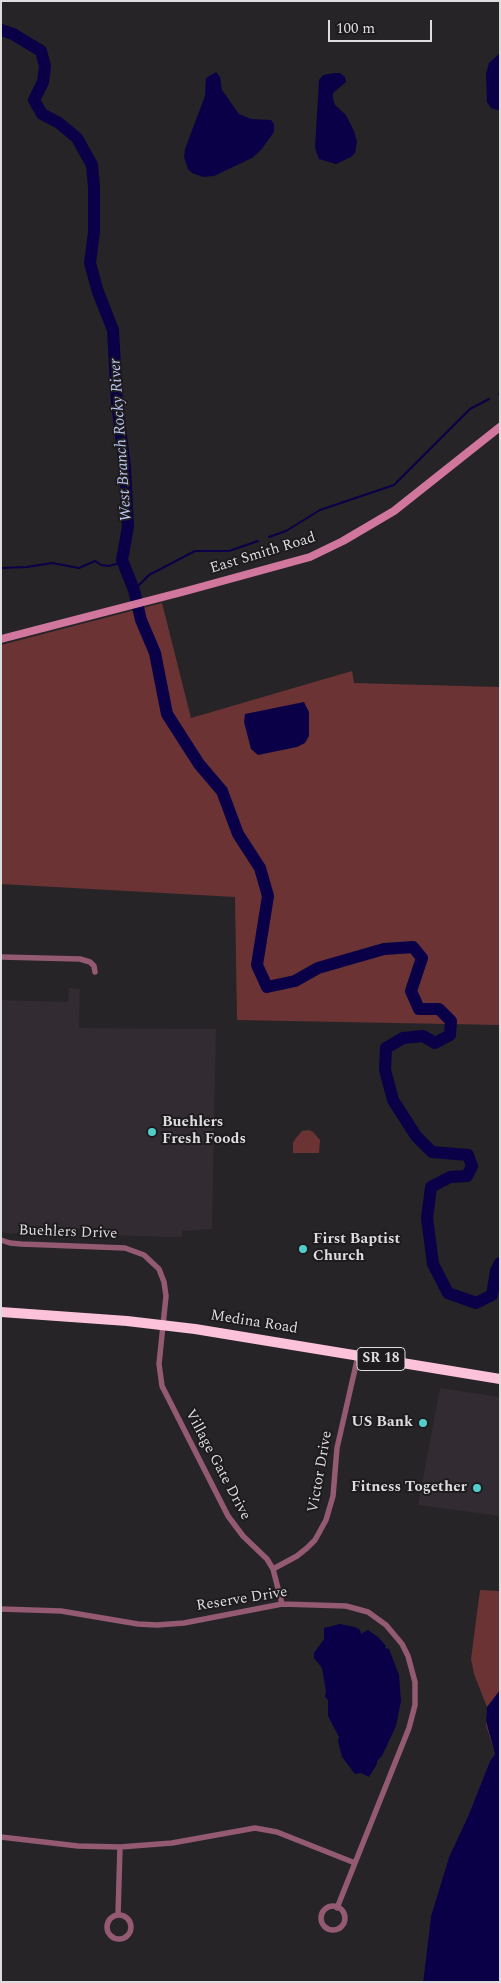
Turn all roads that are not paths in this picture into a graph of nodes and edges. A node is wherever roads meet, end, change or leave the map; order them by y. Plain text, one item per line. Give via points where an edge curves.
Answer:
1 (500, 427) edge
2 (1, 639) edge
3 (1, 957) edge
4 (95, 972) dead end
5 (1, 1240) edge
6 (1, 1312) edge
7 (164, 1326) junction
8 (358, 1356) junction
9 (500, 1379) edge
10 (273, 1569) junction
11 (282, 1604) junction
12 (1, 1609) edge
13 (1, 1837) edge
14 (120, 1847) junction
15 (355, 1863) junction
16 (337, 1908) junction
17 (118, 1915) junction

1 - 2 street, East Smith Road via 394,511 310,557
3 - 4 street via 80,958 90,962
5 - 7 street, Buehlers Drive via 136,1251 159,1269 164,1282
6 - 7 highway, Medina Road / SR 18
7 - 8 highway, Medina Road / SR 18
7 - 10 street, Village Gate Drive via 159,1364 166,1395 228,1516
8 - 9 highway, Medina Road / SR 18
8 - 10 street, Victor Drive via 337,1448 333,1496 326,1520 307,1548
10 - 11 street, Village Gate Drive
11 - 12 street, Reserve Drive via 184,1623 156,1625 61,1611
11 - 15 street, Reserve Drive via 346,1606 368,1612 394,1633 412,1669 416,1694 413,1717
13 - 14 street via 78,1846
14 - 15 street via 181,1841 255,1828 277,1832
14 - 17 street
15 - 16 street, Reserve Drive
16 - 16 street, Reserve Drive via 328,1908 322,1913 321,1920 327,1929 338,1929 344,1922 344,1915
17 - 17 street via 112,1918 108,1928 111,1935 122,1938 131,1927 126,1917

